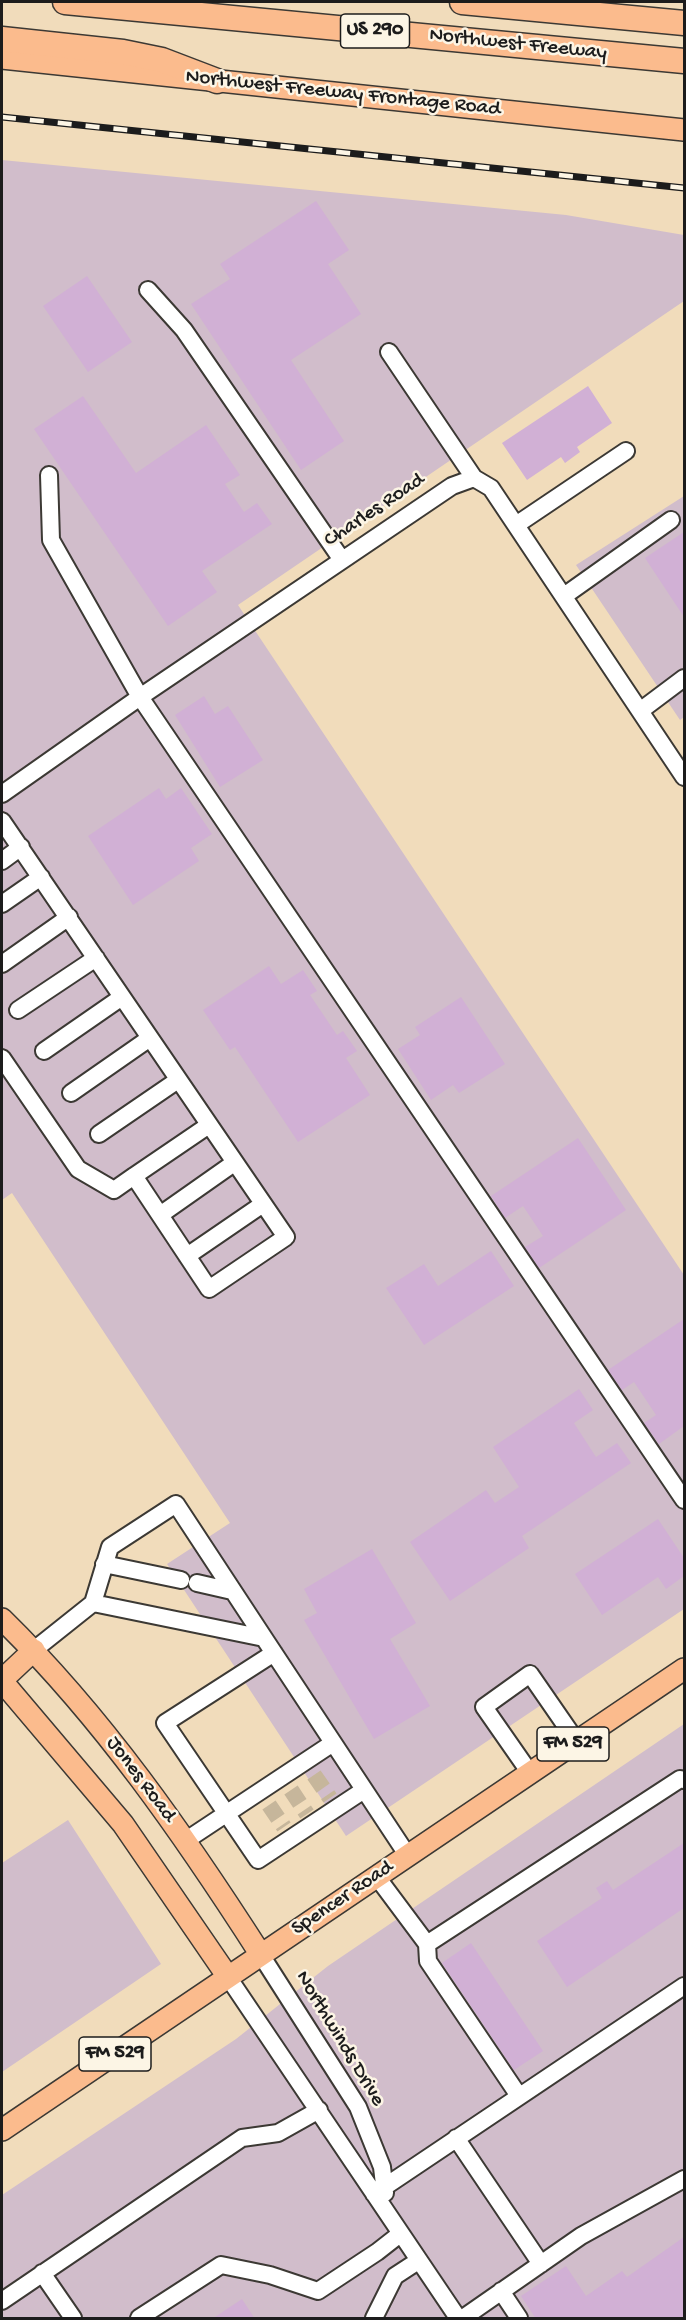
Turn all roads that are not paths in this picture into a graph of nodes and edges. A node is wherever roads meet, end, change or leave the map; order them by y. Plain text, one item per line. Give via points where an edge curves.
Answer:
1 (65, 2) edge
2 (462, 2) edge
3 (684, 23) edge
4 (2, 39) edge
5 (2, 58) edge
6 (684, 61) edge
7 (217, 81) junction
8 (684, 130) edge
9 (148, 290) dead end
10 (389, 352) dead end
11 (626, 451) dead end
12 (49, 475) dead end
13 (474, 478) junction
14 (671, 520) dead end
15 (516, 525) junction
16 (342, 560) junction
17 (564, 596) junction
18 (684, 678) edge
19 (140, 697) junction
20 (640, 711) junction
21 (684, 777) edge
22 (2, 795) edge
23 (2, 821) edge
24 (21, 847) junction
25 (2, 861) edge
26 (41, 877) junction
27 (2, 904) edge
28 (69, 917) junction
29 (96, 958) junction
30 (2, 964) edge
31 (122, 997) junction
32 (18, 1010) dead end
33 (150, 1038) junction
34 (44, 1051) dead end
35 (2, 1058) edge
36 (178, 1080) junction
37 (71, 1093) dead end
38 (208, 1125) junction
39 (99, 1134) dead end
40 (234, 1163) junction
41 (134, 1176) junction
42 (263, 1204) junction
43 (160, 1215) junction
44 (187, 1256) junction
45 (684, 1500) edge
46 (104, 1564) junction
47 (232, 1590) junction
48 (93, 1603) junction
49 (2, 1619) edge
50 (264, 1638) junction
51 (34, 1650) junction
52 (274, 1653) junction
53 (684, 1669) edge
54 (2, 1680) edge
55 (577, 1742) junction
56 (333, 1743) junction
57 (530, 1773) junction
58 (684, 1780) edge
59 (364, 1790) junction
60 (226, 1814) junction
61 (185, 1841) junction
62 (408, 1856) junction
63 (377, 1877) junction
64 (427, 1944) junction
65 (261, 1955) junction
66 (228, 1977) junction
67 (684, 1986) edge
68 (519, 2096) junction
69 (319, 2110) junction
70 (2, 2130) edge
71 (456, 2138) junction
72 (684, 2179) edge
73 (379, 2190) junction
74 (400, 2234) junction
75 (418, 2261) junction
76 (541, 2264) junction
77 (42, 2273) junction
78 (501, 2291) junction
79 (2, 2301) edge
80 (73, 2319) edge
81 (139, 2319) edge
82 (374, 2319) edge
83 (458, 2319) edge
84 (463, 2319) edge
85 (519, 2319) edge

1 - 6 highway, Northwest Freeway / US 290
2 - 3 highway
4 - 7 highway via 123,52 162,60
5 - 7 main road, Northwest Freeway Frontage Road
7 - 8 main road, Northwest Freeway Frontage Road
9 - 16 street via 184,330
10 - 13 street
11 - 15 street
12 - 19 street via 51,540
13 - 15 street via 491,488
13 - 16 street, Charles Road via 452,486
14 - 17 street
15 - 17 street
16 - 19 street, Charles Road
17 - 20 street
18 - 20 street
19 - 22 street, Charles Road
19 - 45 street
20 - 21 street
23 - 24 street
24 - 25 street
24 - 26 street
26 - 27 street
26 - 28 street
28 - 29 street
28 - 30 street
29 - 31 street
29 - 32 street
31 - 33 street
31 - 34 street
33 - 36 street
33 - 37 street
35 - 41 street via 78,1169 114,1190
36 - 38 street
36 - 39 street
38 - 40 street
38 - 41 street
40 - 42 street
40 - 43 street
41 - 43 street
42 - 44 street
42 - 44 street via 286,1237 209,1289
43 - 44 street
46 - 47 street
46 - 47 street via 110,1547 176,1504
46 - 48 street
47 - 50 street
48 - 50 street
48 - 51 street
49 - 51 main road, Jones Road
50 - 52 street
51 - 54 main road
51 - 61 main road, Jones Road via 114,1743
52 - 56 street
52 - 60 street via 165,1723
53 - 55 main road, Spencer Road / FM 529
54 - 66 main road, Jones Road via 123,1824
55 - 57 main road, Spencer Road / FM 529
55 - 57 street via 531,1674 484,1707
56 - 59 street
56 - 60 street via 310,1768 265,1798
57 - 62 main road, Spencer Road / FM 529
58 - 64 street
59 - 60 street via 333,1803 288,1833 258,1860
59 - 62 street
60 - 61 street
61 - 65 main road, Jones Road
62 - 63 main road, Spencer Road / FM 529
63 - 64 street
63 - 65 main road, Spencer Road / FM 529
64 - 68 street via 428,1961
65 - 66 main road, Spencer Road / FM 529
65 - 73 street, Northwinds Drive via 358,2107 382,2167
66 - 69 street, Northwinds Drive
66 - 70 main road, Spencer Road / FM 529
67 - 68 street
68 - 71 street
69 - 73 street, Northwinds Drive
69 - 77 street via 278,2133 242,2138
71 - 73 street
71 - 76 street
72 - 76 street via 581,2236
73 - 74 street, Northwinds Drive via 389,2218
74 - 75 street, Northwinds Drive
74 - 81 street via 318,2291 270,2275 221,2265
75 - 82 street via 395,2276
75 - 83 street, Northwinds Drive
76 - 78 street
77 - 79 street
77 - 80 street
78 - 84 street
78 - 85 street

